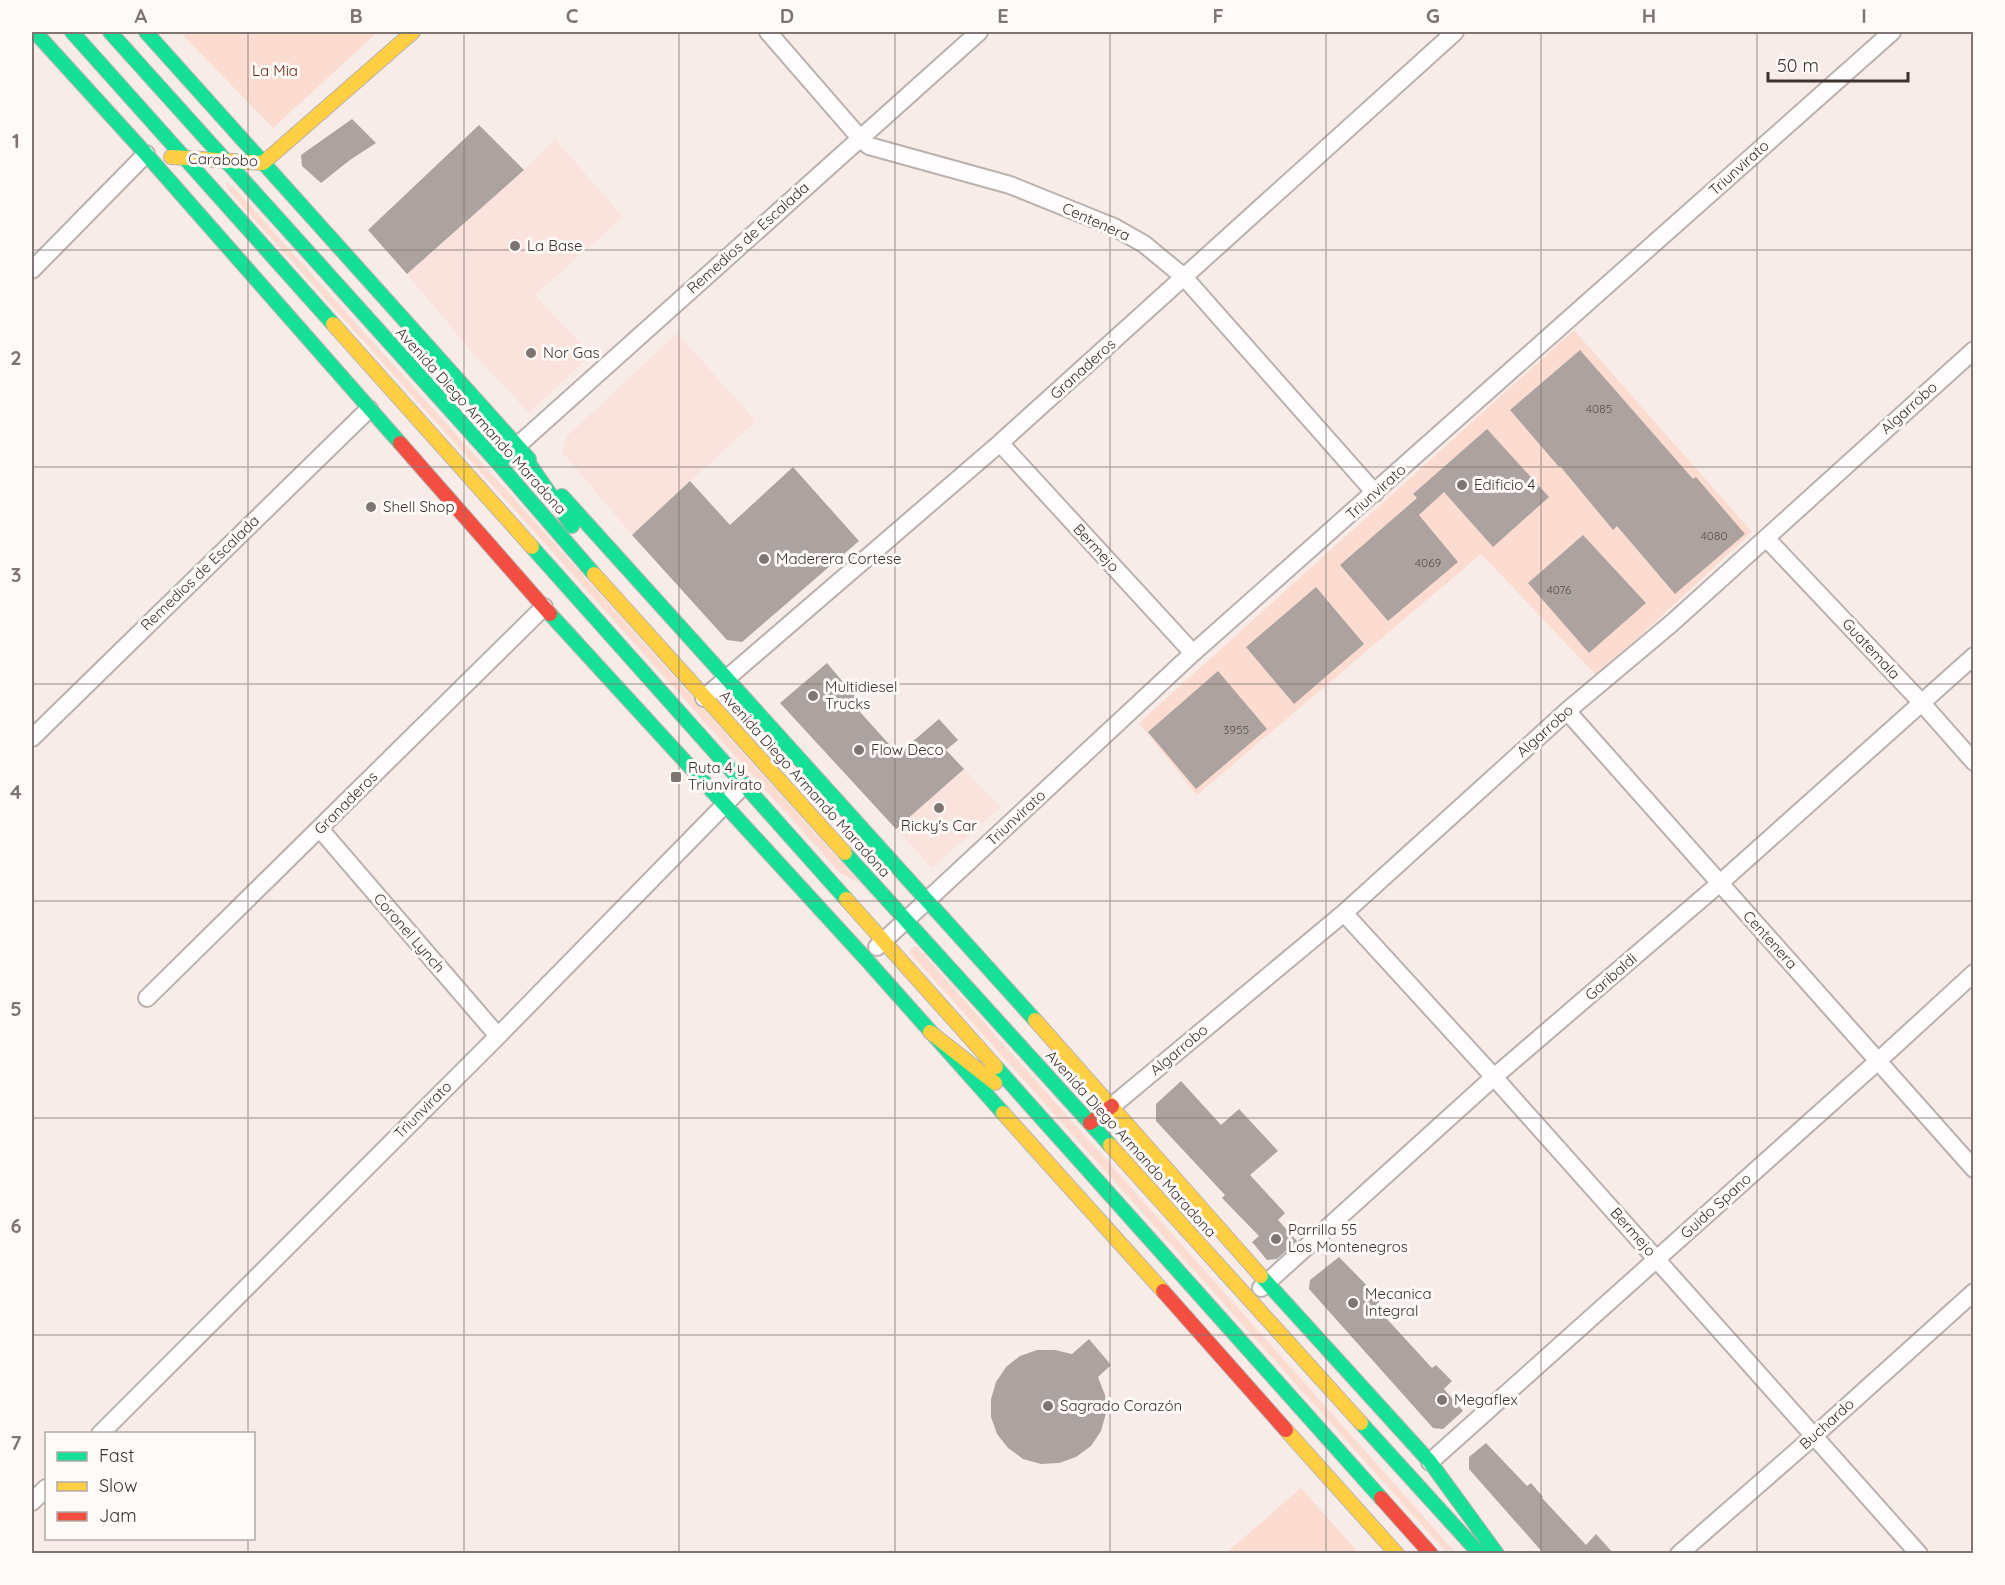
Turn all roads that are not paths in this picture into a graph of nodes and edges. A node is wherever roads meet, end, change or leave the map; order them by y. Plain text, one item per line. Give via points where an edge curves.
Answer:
1 (35, 32) edge
2 (72, 32) edge
3 (110, 32) edge
4 (146, 32) edge
5 (414, 32) edge
6 (768, 32) edge
7 (979, 32) edge
8 (1455, 32) edge
9 (1892, 32) edge
10 (860, 138) junction
11 (146, 154) junction
12 (187, 159) junction
13 (225, 161) junction
14 (263, 163) junction
15 (32, 270) edge
16 (1184, 278) junction
17 (1972, 354) edge
18 (369, 409) junction
19 (1000, 443) junction
20 (517, 446) junction
21 (498, 463) junction
22 (1375, 493) junction
23 (1766, 538) junction
24 (544, 607) junction
25 (645, 632) junction
26 (1193, 653) junction
27 (1974, 656) edge
28 (726, 679) junction
29 (704, 698) junction
30 (1921, 702) junction
31 (1567, 711) junction
32 (32, 738) edge
33 (724, 742) junction
34 (1974, 762) edge
35 (744, 785) junction
36 (726, 804) junction
37 (320, 829) junction
38 (1720, 883) junction
39 (926, 902) junction
40 (1344, 914) junction
41 (906, 920) junction
42 (884, 941) junction
43 (866, 958) junction
44 (1974, 973) edge
45 (147, 998) dead end
46 (930, 1032) junction
47 (498, 1036) junction
48 (1878, 1061) junction
49 (1494, 1077) junction
50 (1112, 1106) junction
51 (1090, 1123) junction
52 (1055, 1131) junction
53 (1974, 1169) edge
54 (1657, 1258) junction
55 (1267, 1282) junction
56 (1974, 1292) edge
57 (1250, 1299) junction
58 (102, 1432) edge
59 (1814, 1436) junction
60 (1430, 1462) junction
61 (45, 1489) edge
62 (32, 1502) edge
63 (1397, 1554) edge
64 (1431, 1554) edge
65 (1480, 1554) edge
66 (1497, 1554) edge
67 (1679, 1554) edge
68 (1919, 1554) edge

1 - 11 main road
2 - 12 main road, Avenida Diego Armando Maradona
3 - 13 main road, Avenida Diego Armando Maradona
4 - 14 main road, Avenida Diego Armando Maradona
5 - 14 main road, Carabobo
6 - 10 street, Centenera
7 - 10 street, Remedios de Escalada
8 - 16 street, Granaderos
9 - 22 street, Triunvirato
10 - 16 street, Centenera via 869,146 899,156 1010,185 1114,227 1144,244
10 - 20 street, Remedios de Escalada
11 - 12 main road, Carabobo
11 - 15 street
11 - 18 main road
12 - 13 main road, Carabobo
12 - 33 main road, Avenida Diego Armando Maradona
13 - 14 main road, Carabobo
13 - 21 main road, Avenida Diego Armando Maradona
14 - 20 main road, Avenida Diego Armando Maradona
16 - 19 street, Granaderos
16 - 22 street, Centenera
17 - 23 street, Algarrobo
18 - 24 main road
18 - 32 street, Remedios de Escalada
19 - 26 street, Bermejo
19 - 28 street, Granaderos
20 - 21 main road
20 - 25 main road
20 - 28 main road, Avenida Diego Armando Maradona
21 - 25 main road, Avenida Diego Armando Maradona
22 - 26 street, Triunvirato
23 - 30 street, Guatemala
23 - 31 street, Algarrobo
24 - 36 main road
24 - 37 street, Granaderos
25 - 29 main road, Avenida Diego Armando Maradona
26 - 39 street, Triunvirato
27 - 30 street, Garibaldi
28 - 29 street, Granaderos
28 - 39 main road, Avenida Diego Armando Maradona
29 - 33 main road, Avenida Diego Armando Maradona
30 - 34 street, Guatemala
30 - 38 street, Garibaldi
31 - 38 street, Centenera
31 - 40 street, Algarrobo
33 - 35 main road, Avenida Diego Armando Maradona
33 - 41 main road, Avenida Diego Armando Maradona
35 - 36 street, Triunvirato
35 - 42 main road, Avenida Diego Armando Maradona
36 - 43 main road
36 - 47 street, Triunvirato
37 - 45 street, Granaderos
37 - 47 street, Coronel Lynch
38 - 48 street, Centenera
38 - 49 street, Garibaldi
39 - 41 street, Triunvirato
39 - 50 main road, Avenida Diego Armando Maradona
40 - 49 street, Bermejo
40 - 50 street, Algarrobo
41 - 42 street, Triunvirato
41 - 51 main road, Avenida Diego Armando Maradona
42 - 43 street, Triunvirato
42 - 52 main road, Avenida Diego Armando Maradona
43 - 46 main road
44 - 48 street, Guido Spano
46 - 52 main road
46 - 63 main road
47 - 58 street, Triunvirato
48 - 53 street, Centenera
48 - 54 street, Guido Spano
49 - 54 street, Bermejo
49 - 55 street, Garibaldi
50 - 51 main road
50 - 55 main road, Avenida Diego Armando Maradona
51 - 57 main road, Avenida Diego Armando Maradona
52 - 64 main road, Avenida Diego Armando Maradona
54 - 59 street, Bermejo
54 - 60 street, Guido Spano
55 - 57 street, Garibaldi
55 - 60 main road, Avenida Diego Armando Maradona
56 - 59 street, Buchardo
57 - 65 main road, Avenida Diego Armando Maradona
59 - 67 street, Buchardo
59 - 68 street, Bermejo
60 - 66 main road, Avenida Diego Armando Maradona
61 - 62 street

